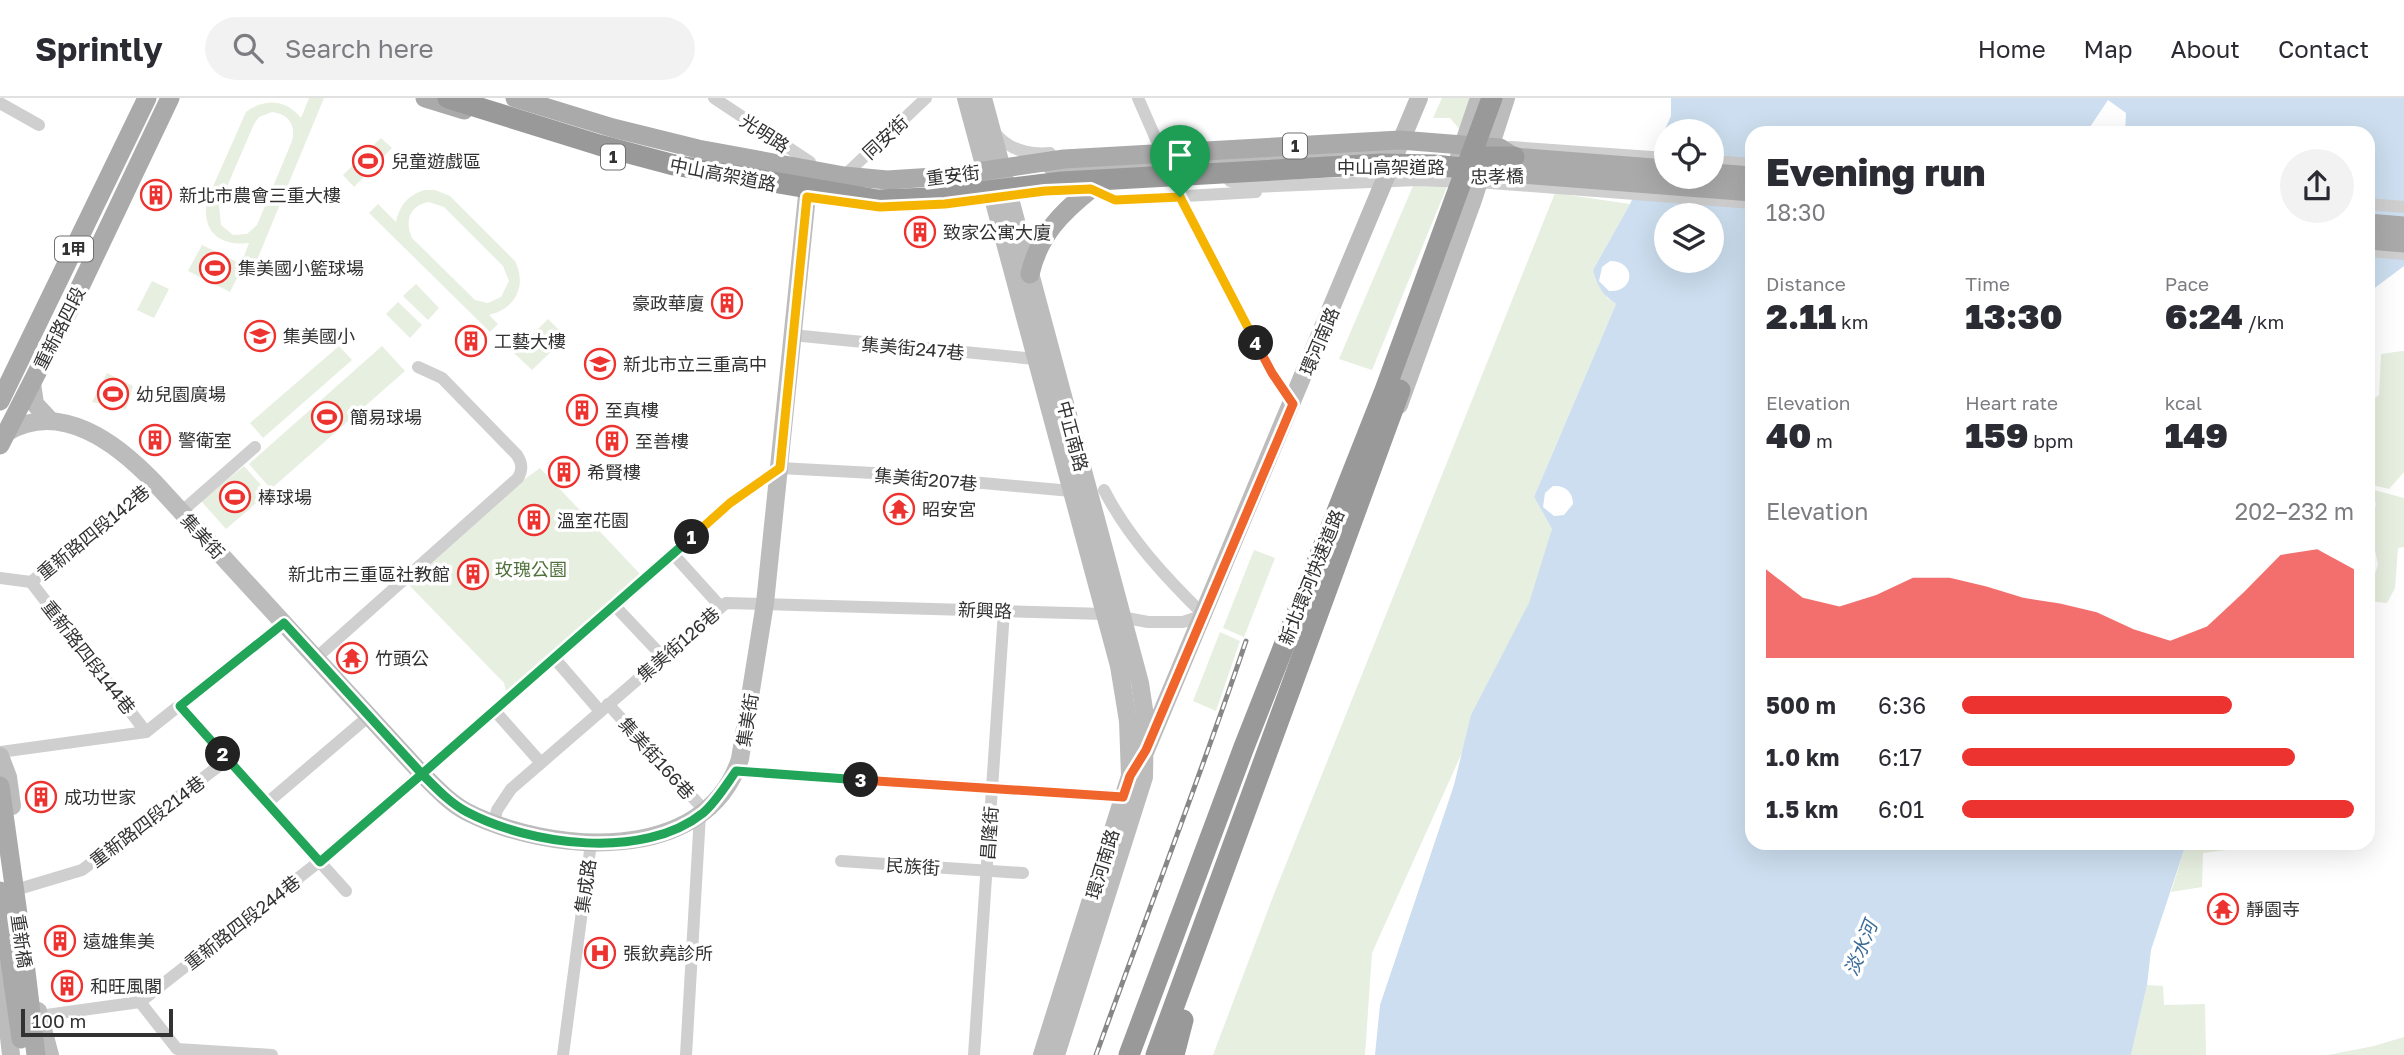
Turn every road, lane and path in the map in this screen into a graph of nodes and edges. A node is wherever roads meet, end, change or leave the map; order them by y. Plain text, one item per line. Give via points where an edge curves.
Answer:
1 (147, 98) edge
2 (170, 98) edge
3 (425, 98) edge
4 (447, 98) edge
5 (494, 98) edge
6 (515, 98) edge
7 (714, 98) edge
8 (926, 98) edge
9 (966, 98) edge
10 (984, 98) edge
11 (1138, 98) edge
12 (1419, 98) edge
13 (1479, 98) edge
14 (1491, 98) edge
15 (1506, 98) edge
16 (542, 102) edge
17 (0, 103) edge
18 (39, 125) dead end
19 (991, 126) junction
20 (524, 129) junction
21 (1159, 146) junction
22 (1654, 157) edge
23 (1396, 158) junction
24 (1030, 159) junction
25 (1507, 160) junction
26 (1724, 162) edge
27 (1317, 163) junction
28 (1472, 163) junction
29 (1745, 163) edge
30 (1654, 168) edge
31 (993, 169) junction
32 (809, 170) junction
33 (1724, 174) edge
34 (1745, 175) edge
35 (844, 176) junction
36 (1230, 181) junction
37 (1091, 189) junction
38 (1045, 191) junction
39 (1745, 191) edge
40 (1000, 196) junction
41 (807, 197) junction
42 (1180, 197) junction
43 (1745, 202) edge
44 (2375, 204) edge
45 (2404, 206) edge
46 (2375, 224) edge
47 (2404, 226) edge
48 (2375, 241) edge
49 (2404, 243) edge
50 (2375, 252) edge
51 (2404, 254) edge
52 (1030, 274) junction
53 (792, 335) junction
54 (1035, 359) junction
55 (418, 367) dead end
56 (32, 383) junction
57 (0, 401) edge
58 (1293, 404) junction
59 (49, 419) junction
60 (3, 439) edge
61 (255, 447) dead end
62 (780, 468) junction
63 (155, 483) junction
64 (1104, 490) dead end
65 (1071, 491) junction
66 (181, 512) junction
67 (673, 554) junction
68 (0, 578) edge
69 (31, 582) junction
70 (765, 603) junction
71 (720, 606) junction
72 (615, 607) junction
73 (1004, 611) junction
74 (1203, 615) junction
75 (1113, 616) junction
76 (284, 623) junction
77 (663, 657) junction
78 (316, 658) junction
79 (555, 659) junction
80 (180, 706) junction
81 (604, 708) junction
82 (495, 711) junction
83 (369, 716) junction
84 (146, 732) junction
85 (1146, 750) junction
86 (0, 754) edge
87 (228, 759) junction
88 (541, 764) junction
89 (736, 771) junction
90 (1262, 771) junction
91 (422, 774) junction
92 (1137, 776) junction
93 (0, 786) edge
94 (991, 789) junction
95 (1130, 797) junction
96 (267, 803) junction
97 (703, 813) junction
98 (494, 823) junction
99 (591, 843) junction
100 (841, 861) dead end
101 (320, 862) junction
102 (986, 871) junction
103 (1023, 873) dead end
104 (22, 888) junction
105 (0, 891) edge
106 (346, 891) dead end
107 (1161, 954) junction
108 (0, 960) edge
109 (1192, 965) junction
110 (140, 1002) junction
111 (4, 1011) edge
112 (39, 1016) junction
113 (11, 1055) edge
114 (23, 1055) edge
115 (36, 1055) edge
116 (50, 1055) edge
117 (272, 1055) edge
118 (563, 1055) edge
119 (686, 1055) edge
120 (974, 1055) edge
121 (1042, 1055) edge
122 (1056, 1055) edge
123 (1063, 1055) edge
124 (1127, 1055) edge
125 (1143, 1055) edge
126 (1157, 1055) edge
127 (1174, 1055) edge

1 - 57 main road, 重新路四段 / 1甲
2 - 56 main road, 重新路四段 / 1甲
3 - 20 main road, 重安街 / 1
4 - 25 highway, 中山高架道路 / 1 via 674,165 878,200 1062,181
5 - 25 highway, 中山高架道路 / 1 via 680,152 881,186 932,185 1044,170 1384,153
6 - 16 main road, 重安街 / 1
7 - 32 street, 光明路 via 810,162
8 - 35 street, 同安街
9 - 31 street, 中正南路
10 - 19 street, 中正南路
11 - 21 street
12 - 23 street, 環河南路
13 - 28 street
14 - 28 highway
14 - 124 highway, 新北環河快速道路 via 1385,390
15 - 28 street
15 - 90 highway, 新北環河快速道路
16 - 20 street
16 - 32 main road, 重安街 / 1 via 678,145
17 - 18 street
19 - 24 street, 重安街 via 1004,143
19 - 31 street, 中正南路
20 - 41 main road, 重安街 / 1 via 661,170
21 - 24 street, 重安街
21 - 27 street, 重安街
22 - 25 street via 1511,147
23 - 27 street, 重安街
23 - 27 street, 重安街 via 1386,135
23 - 28 street, 重安街 via 1436,168
23 - 58 street, 環河南路
24 - 25 main road, 忠孝橋 / 1 via 1400,140
24 - 27 street, 重安街 via 1087,169
24 - 31 main road, 重安街 / 1
25 - 30 main road, 忠孝橋 / 1
25 - 36 main road, 忠孝橋 / 1 via 1473,177 1394,174
25 - 39 main road, 忠孝橋 / 1
26 - 29 street
27 - 38 street, 重安街 via 1072,183
27 - 42 street, 重安街
28 - 107 street via 1361,430
28 - 109 street via 1372,480
28 - 125 highway via 1374,439
31 - 35 main road, 重安街 / 1 via 912,179
31 - 40 street, 中正南路
32 - 35 main road, 重安街 / 1
32 - 41 street, 集美街
33 - 34 main road
36 - 37 main road, 忠孝橋 / 1
36 - 43 street via 1251,187 1431,180
37 - 38 main road, 重安街 / 1
37 - 42 street, 重安街 via 1115,200
37 - 52 main road via 1050,227 1034,255
38 - 40 main road, 重安街 / 1
40 - 41 main road, 重安街 / 1 via 880,207
40 - 52 street, 中正南路
40 - 54 street, 中正南路
41 - 53 street, 集美街
42 - 58 street via 1272,373
44 - 45 street
46 - 47 main road
48 - 49 main road
50 - 51 street
52 - 75 street, 中正南路
53 - 54 street, 集美街247巷
53 - 62 street, 集美街
54 - 65 street, 中正南路
55 - 78 street via 442,377 517,454 522,470
56 - 59 street via 35,404
56 - 60 main road, 重新路四段 / 1甲
58 - 74 street, 環河南路
59 - 60 street via 27,422
59 - 63 street, 集美街 via 113,446
61 - 66 street
62 - 65 street, 集美街207巷
62 - 67 street, 重新路四段244巷 via 730,503
62 - 70 street, 集美街
63 - 66 street, 集美街
63 - 69 street, 重新路四段142巷
64 - 74 street via 1119,520
65 - 75 street, 中正南路
66 - 76 street, 集美街
67 - 71 street
67 - 72 street, 重新路四段244巷
68 - 69 street
69 - 84 street, 重新路四段144巷
70 - 71 street, 集美街126巷 via 733,601
70 - 73 street, 新興路
70 - 89 street, 集美街
71 - 77 street, 集美街126巷
72 - 77 street
72 - 79 street, 重新路四段244巷
73 - 75 street, 新興路
73 - 94 street, 昌隆街
74 - 75 street, 新興路 via 1183,622
74 - 85 street, 環河南路
75 - 85 street, 中正南路 via 1140,682
75 - 92 street, 中正南路
76 - 78 street, 集美街
76 - 80 street
77 - 81 street, 集美街126巷
78 - 83 street, 集美街
79 - 81 street
79 - 82 street, 重新路四段244巷
80 - 84 street
80 - 87 street
81 - 88 street, 集美街126巷
81 - 97 street, 集美街166巷
82 - 88 street
82 - 91 street, 重新路四段244巷
83 - 91 street, 集美街
83 - 96 street
84 - 86 street
85 - 92 street, 中正南路
86 - 104 street via 8,777
87 - 96 street
87 - 104 street, 重新路四段214巷 via 82,870
88 - 98 street, 集美街126巷 via 502,800
89 - 94 street
89 - 97 street, 集美街
90 - 126 highway, 新北環河快速道路
90 - 127 highway via 1242,853
91 - 98 street, 集美街 via 457,806
91 - 101 street, 重新路四段244巷
92 - 95 street
93 - 115 main road, 重新橋
94 - 95 street
94 - 102 street, 昌隆街
95 - 121 street, 環河南路
95 - 122 street, 環河南路 via 1123,837
95 - 123 street via 1111,903
96 - 101 street
97 - 99 street, 集美街 via 665,833
97 - 119 street
98 - 99 street, 集美街 via 539,836
99 - 118 street, 集成路
100 - 102 street, 民族街
101 - 106 street
101 - 110 street, 重新路四段244巷
102 - 103 street, 民族街
102 - 120 street, 昌隆街
104 - 112 street
105 - 114 main road, 重新橋
107 - 109 street
107 - 124 street
108 - 111 street
109 - 126 street
110 - 112 street, 重新路四段244巷
110 - 117 street via 177,1049
111 - 113 street
112 - 116 street

